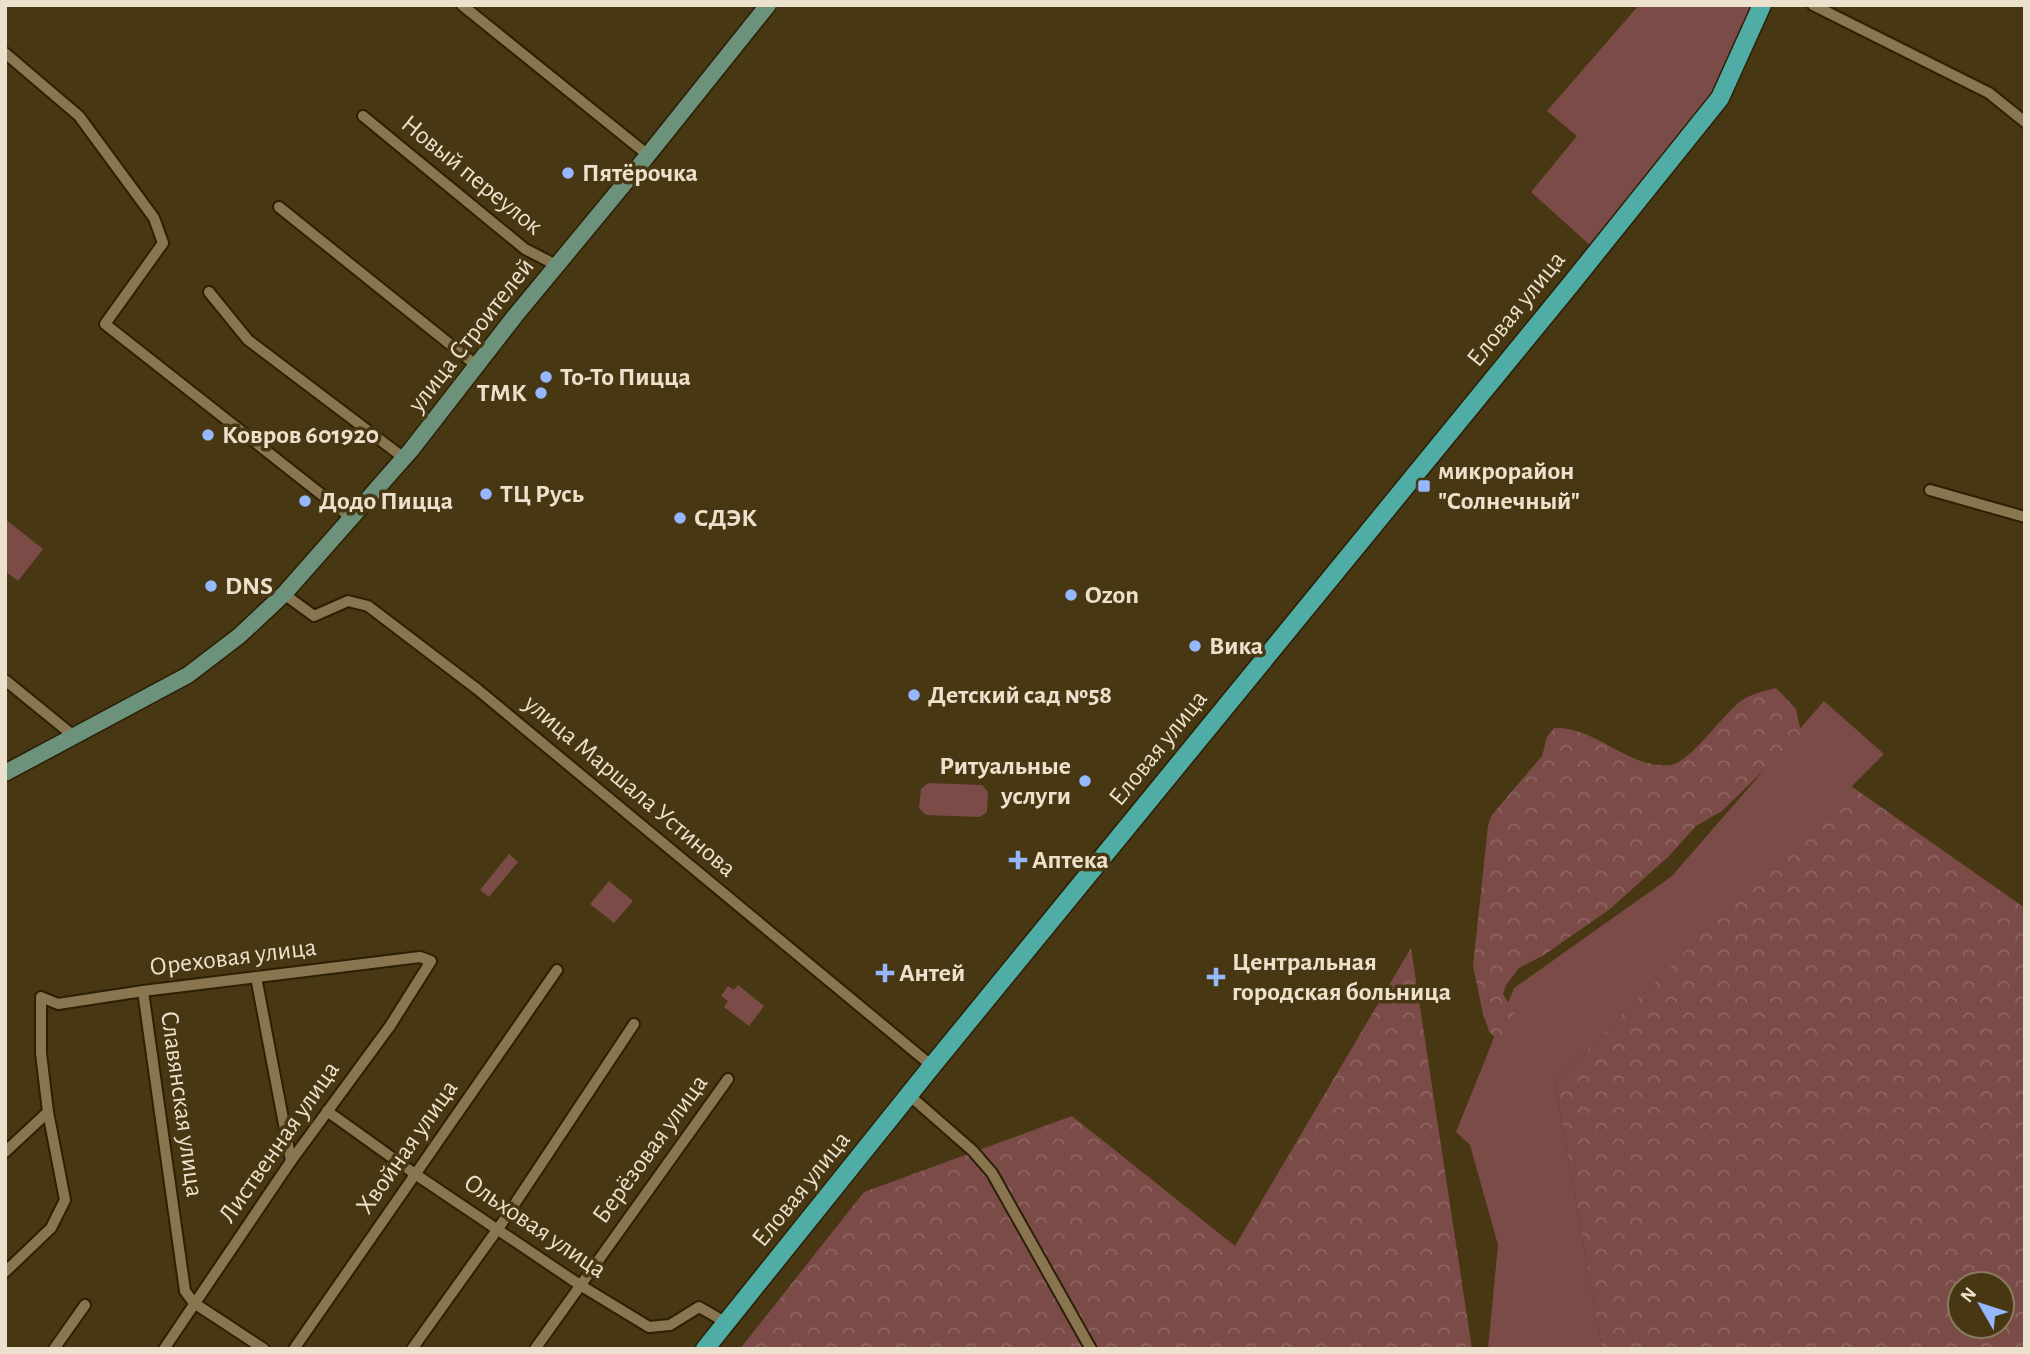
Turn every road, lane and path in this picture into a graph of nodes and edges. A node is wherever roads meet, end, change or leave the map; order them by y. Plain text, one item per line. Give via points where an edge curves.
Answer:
1 (462, 5) edge
2 (768, 5) edge
3 (1762, 5) edge
4 (1813, 5) edge
5 (5, 53) edge
6 (363, 116) dead end
7 (2025, 122) edge
8 (648, 155) junction
9 (279, 207) dead end
10 (556, 265) junction
11 (209, 292) dead end
12 (477, 366) junction
13 (404, 458) junction
14 (1930, 490) dead end
15 (350, 517) junction
16 (2025, 517) edge
17 (284, 594) junction
18 (5, 680) edge
19 (75, 737) junction
20 (5, 773) edge
21 (431, 961) joint
22 (556, 970) dead end
23 (256, 977) junction
24 (143, 991) junction
25 (634, 1024) dead end
26 (932, 1066) junction
27 (728, 1079) dead end
28 (909, 1095) junction
29 (327, 1111) junction
30 (48, 1112) junction
31 (5, 1152) edge
32 (291, 1161) junction
33 (415, 1174) junction
34 (497, 1229) junction
35 (5, 1272) edge
36 (580, 1286) junction
37 (194, 1303) junction
38 (85, 1306) dead end
39 (727, 1322) junction
40 (54, 1349) edge
41 (164, 1349) edge
42 (264, 1349) edge
43 (294, 1349) edge
44 (412, 1349) edge
45 (535, 1349) edge
46 (705, 1349) edge
47 (1091, 1349) edge

1 - 8 street
2 - 8 main road, улица Строителей
3 - 26 main road, Еловая улица via 1720,98
4 - 7 street via 1989,93
5 - 15 street via 79,116 154,218 163,243 105,324
6 - 10 street, Новый переулок via 525,249
8 - 10 main road, улица Строителей
9 - 12 street
10 - 12 main road, улица Строителей
11 - 13 street via 248,340
12 - 13 main road, улица Строителей
13 - 15 main road, улица Строителей
14 - 16 street
15 - 17 main road, улица Строителей
17 - 19 main road, улица Строителей via 188,675
17 - 26 street, улица Маршала Устинова via 314,616 348,601 368,606 477,689
18 - 19 street
19 - 20 main road, улица Строителей
21 - 23 street, Ореховая улица via 420,957
21 - 29 street, Лиственная улица
22 - 33 street, Хвойная улица
23 - 24 street, Ореховая улица
23 - 32 street
24 - 30 street, Ореховая улица via 58,1004 41,997
24 - 37 street, Славянская улица via 184,1291
25 - 34 street
26 - 28 main road, Еловая улица
27 - 36 street, Берёзовая улица
28 - 39 main road, Еловая улица
28 - 47 street via 992,1173
29 - 32 street, Лиственная улица
29 - 33 street, Ольховая улица
30 - 31 street
30 - 35 street via 65,1200 51,1228
32 - 37 street, Лиственная улица
33 - 34 street, Ольховая улица
33 - 43 street, Хвойная улица
34 - 36 street, Ольховая улица
34 - 44 street
36 - 39 street, Ольховая улица via 649,1326 670,1325 699,1307
36 - 45 street, Берёзовая улица
37 - 41 street, Лиственная улица
37 - 42 street
38 - 40 street
39 - 46 main road, Еловая улица

